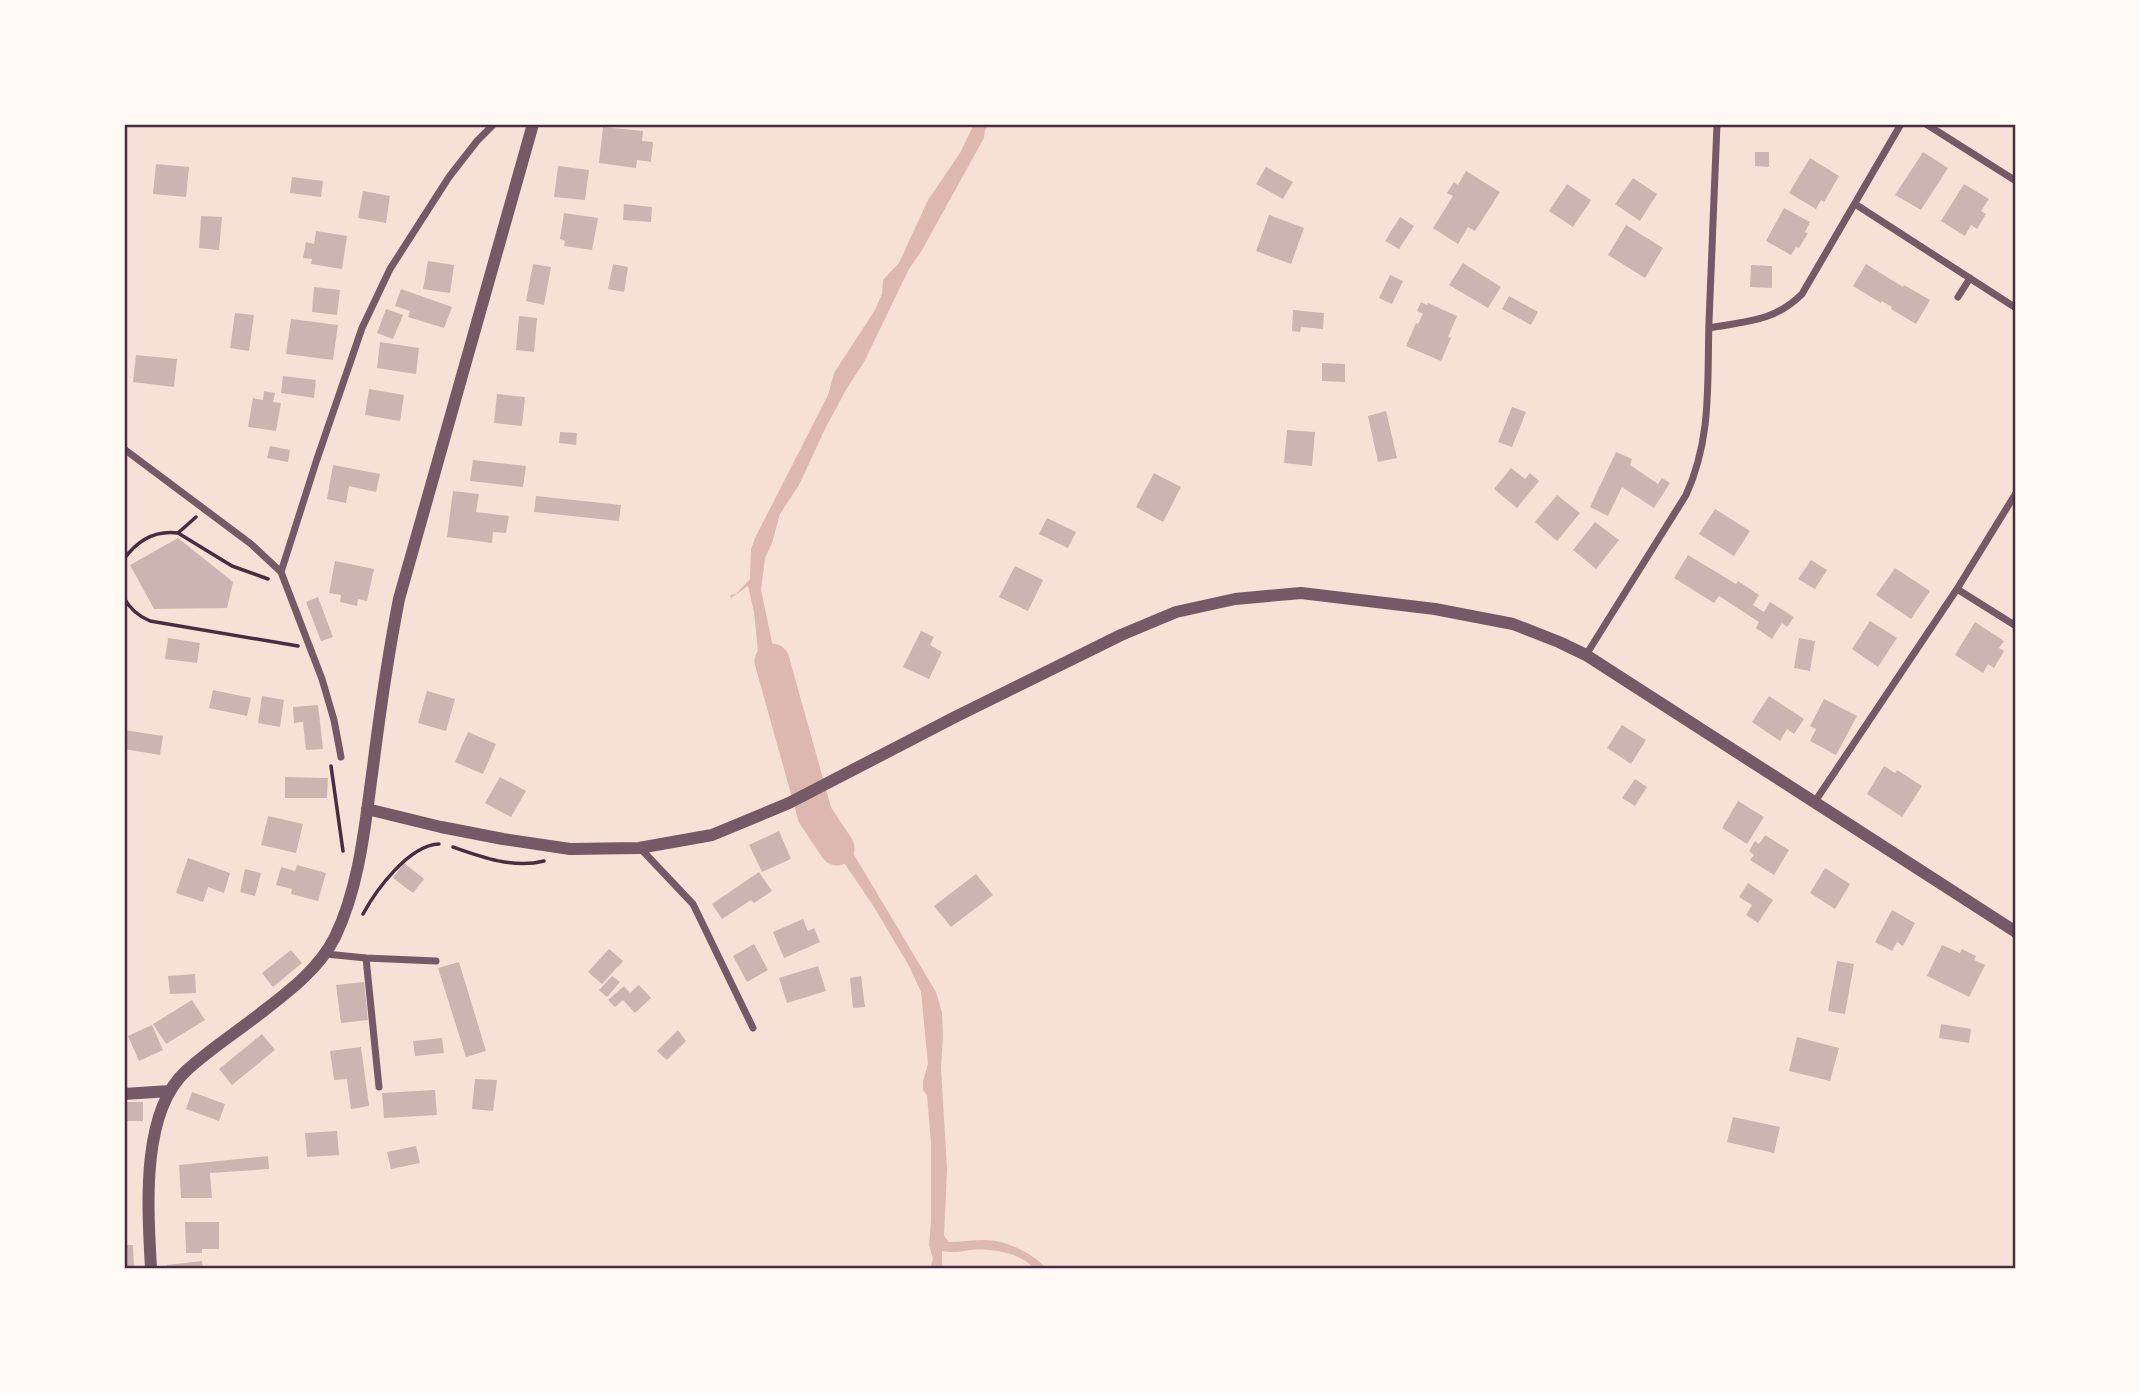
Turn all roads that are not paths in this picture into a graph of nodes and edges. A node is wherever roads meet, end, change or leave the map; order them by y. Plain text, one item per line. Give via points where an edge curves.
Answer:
1 (494, 124) edge
2 (533, 124) edge
3 (1717, 124) edge
4 (1901, 124) edge
5 (1926, 124) edge
6 (2016, 181) edge
7 (1855, 204) junction
8 (1970, 278) junction
9 (1958, 297) dead end
10 (2015, 305) edge
11 (1709, 328) junction
12 (124, 449) edge
13 (2016, 493) edge
14 (281, 572) junction
15 (1957, 589) junction
16 (2016, 626) edge
17 (1586, 655) junction
18 (341, 757) dead end
19 (1814, 803) junction
20 (367, 808) junction
21 (639, 848) junction
22 (2016, 932) edge
23 (326, 954) junction
24 (366, 958) junction
25 (436, 961) dead end
26 (753, 1028) dead end
27 (379, 1087) dead end
28 (170, 1091) junction
29 (124, 1094) edge
30 (151, 1269) edge

1 - 14 street via 449,177 390,269 368,317
2 - 20 street via 398,600
3 - 11 street
4 - 7 street
5 - 6 street
7 - 8 street
7 - 11 street via 1802,294 1788,308 1771,316
8 - 9 street
8 - 10 street
11 - 17 street via 1708,408 1695,476
12 - 14 street via 251,544
13 - 15 street
14 - 18 street via 322,679
15 - 16 street
15 - 19 street
17 - 19 street
17 - 21 street via 1513,624 1435,609 1301,593 1235,599 1176,612 1121,635 789,803 712,835
19 - 22 street
20 - 21 street via 441,827 570,849
20 - 23 street via 348,907
21 - 26 street via 693,904
23 - 24 street
23 - 28 street via 277,1001 185,1072
24 - 25 street
24 - 27 street
28 - 29 street
28 - 30 street via 152,1152

